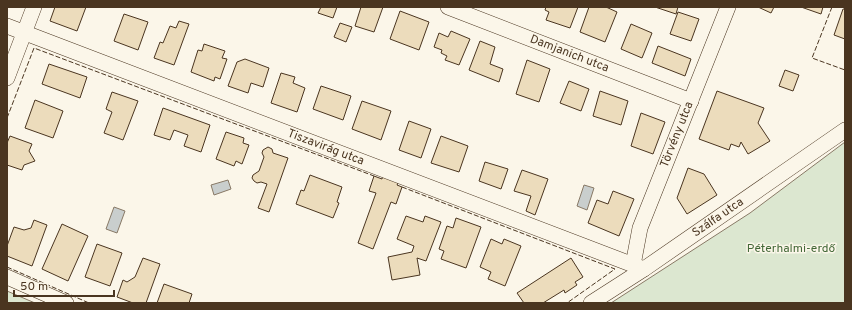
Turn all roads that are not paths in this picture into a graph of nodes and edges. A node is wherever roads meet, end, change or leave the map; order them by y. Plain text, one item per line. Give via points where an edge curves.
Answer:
1 (34, 7) edge
2 (448, 7) edge
3 (728, 7) edge
4 (7, 26) edge
5 (24, 32) junction
6 (7, 78) edge
7 (691, 101) junction
8 (845, 130) edge
9 (638, 267) junction
10 (7, 277) edge
11 (66, 303) edge
12 (590, 303) edge

1 - 5 street
2 - 7 street, Damjanich utca
3 - 7 street, Törvény utca
4 - 5 street, Tiszavirág utca
5 - 6 street
5 - 9 street, Tiszavirág utca
7 - 9 street, Törvény utca via 640,228
8 - 9 street, Szálfa utca
9 - 12 street, Szálfa utca
10 - 11 street

